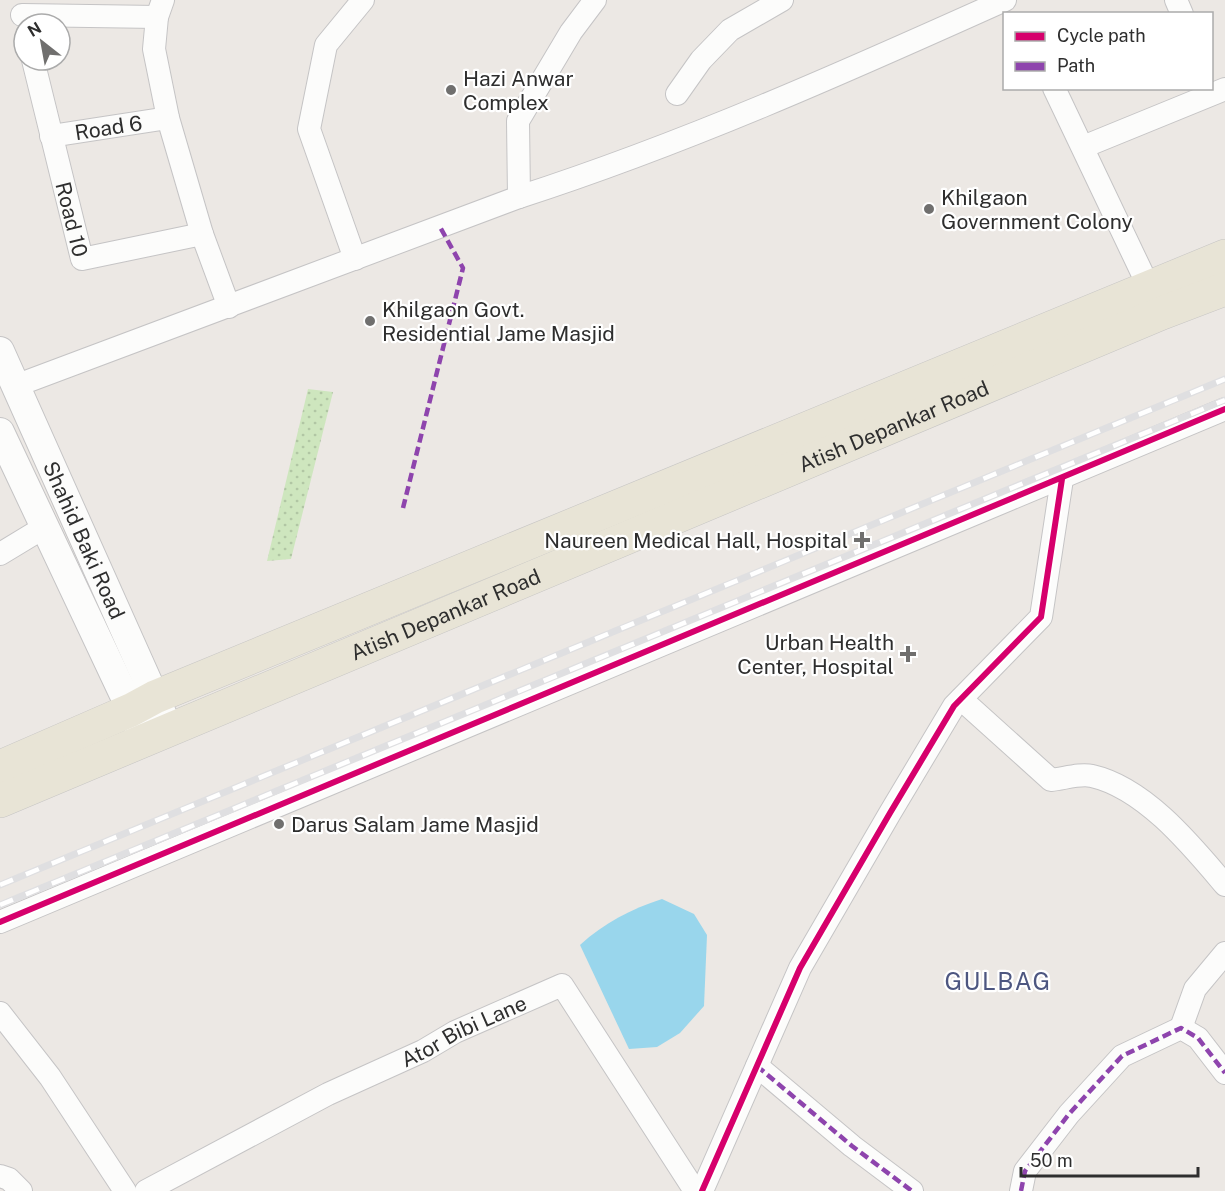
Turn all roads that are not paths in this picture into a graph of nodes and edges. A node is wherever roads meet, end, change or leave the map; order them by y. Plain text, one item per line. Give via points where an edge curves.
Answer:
1 (363, 0) edge
2 (596, 0) edge
3 (782, 0) edge
4 (1005, 0) edge
5 (160, 9) edge
6 (56, 12) edge
7 (36, 72) edge
8 (1055, 90) edge
9 (1211, 90) edge
10 (677, 94) dead end
11 (168, 118) junction
12 (51, 135) junction
13 (1083, 147) junction
14 (519, 197) junction
15 (202, 234) junction
16 (1225, 256) edge
17 (355, 259) junction
18 (1225, 289) edge
19 (1155, 301) junction
20 (228, 307) junction
21 (0, 351) edge
22 (15, 386) junction
23 (1225, 409) edge
24 (0, 432) edge
25 (1062, 479) junction
26 (43, 528) junction
27 (0, 554) edge
28 (961, 699) junction
29 (143, 703) junction
30 (157, 734) junction
31 (0, 766) edge
32 (0, 801) edge
33 (1225, 885) edge
34 (0, 922) edge
35 (1225, 953) edge
36 (0, 1013) edge
37 (1181, 1028) junction
38 (757, 1066) junction
39 (1225, 1073) edge
40 (0, 1176) edge
41 (21, 1191) edge
42 (125, 1191) edge
43 (146, 1191) edge
44 (695, 1191) edge
45 (702, 1191) edge
46 (912, 1191) edge
47 (1021, 1191) edge

1 - 17 street via 326,45 309,129
2 - 14 street via 571,32 518,121
3 - 10 street via 730,30 701,60
4 - 14 street via 813,87 592,173
5 - 6 street
5 - 11 street via 154,49
7 - 12 street, Road 10
8 - 13 street
9 - 13 street
11 - 12 street, Road 6
11 - 15 street
12 - 15 street, Road 10 via 82,259
13 - 19 street
14 - 17 street
15 - 20 street
16 - 19 main road, Atish Depankar Road
17 - 20 street
18 - 19 main road, Atish Depankar Road
19 - 29 main road, Atish Depankar Road
19 - 30 main road, Atish Depankar Road
20 - 22 street
21 - 22 street, Shahid Baki Road
22 - 29 street, Shahid Baki Road
23 - 25 street
24 - 26 street
25 - 28 street via 1041,617
25 - 34 street
26 - 27 street
26 - 29 street
28 - 33 street via 1051,780 1091,775 1128,792 1180,832
28 - 38 street via 800,968
29 - 30 street, Shahid Baki Road
29 - 31 main road, Atish Depankar Road
30 - 32 main road, Atish Depankar Road
35 - 37 street via 1195,989
36 - 42 street via 50,1077
37 - 39 street via 1198,1038
37 - 47 street via 1122,1056 1069,1114 1025,1171
38 - 45 street
38 - 46 street
40 - 41 street
43 - 44 street, Ator Bibi Lane via 328,1094 562,984

